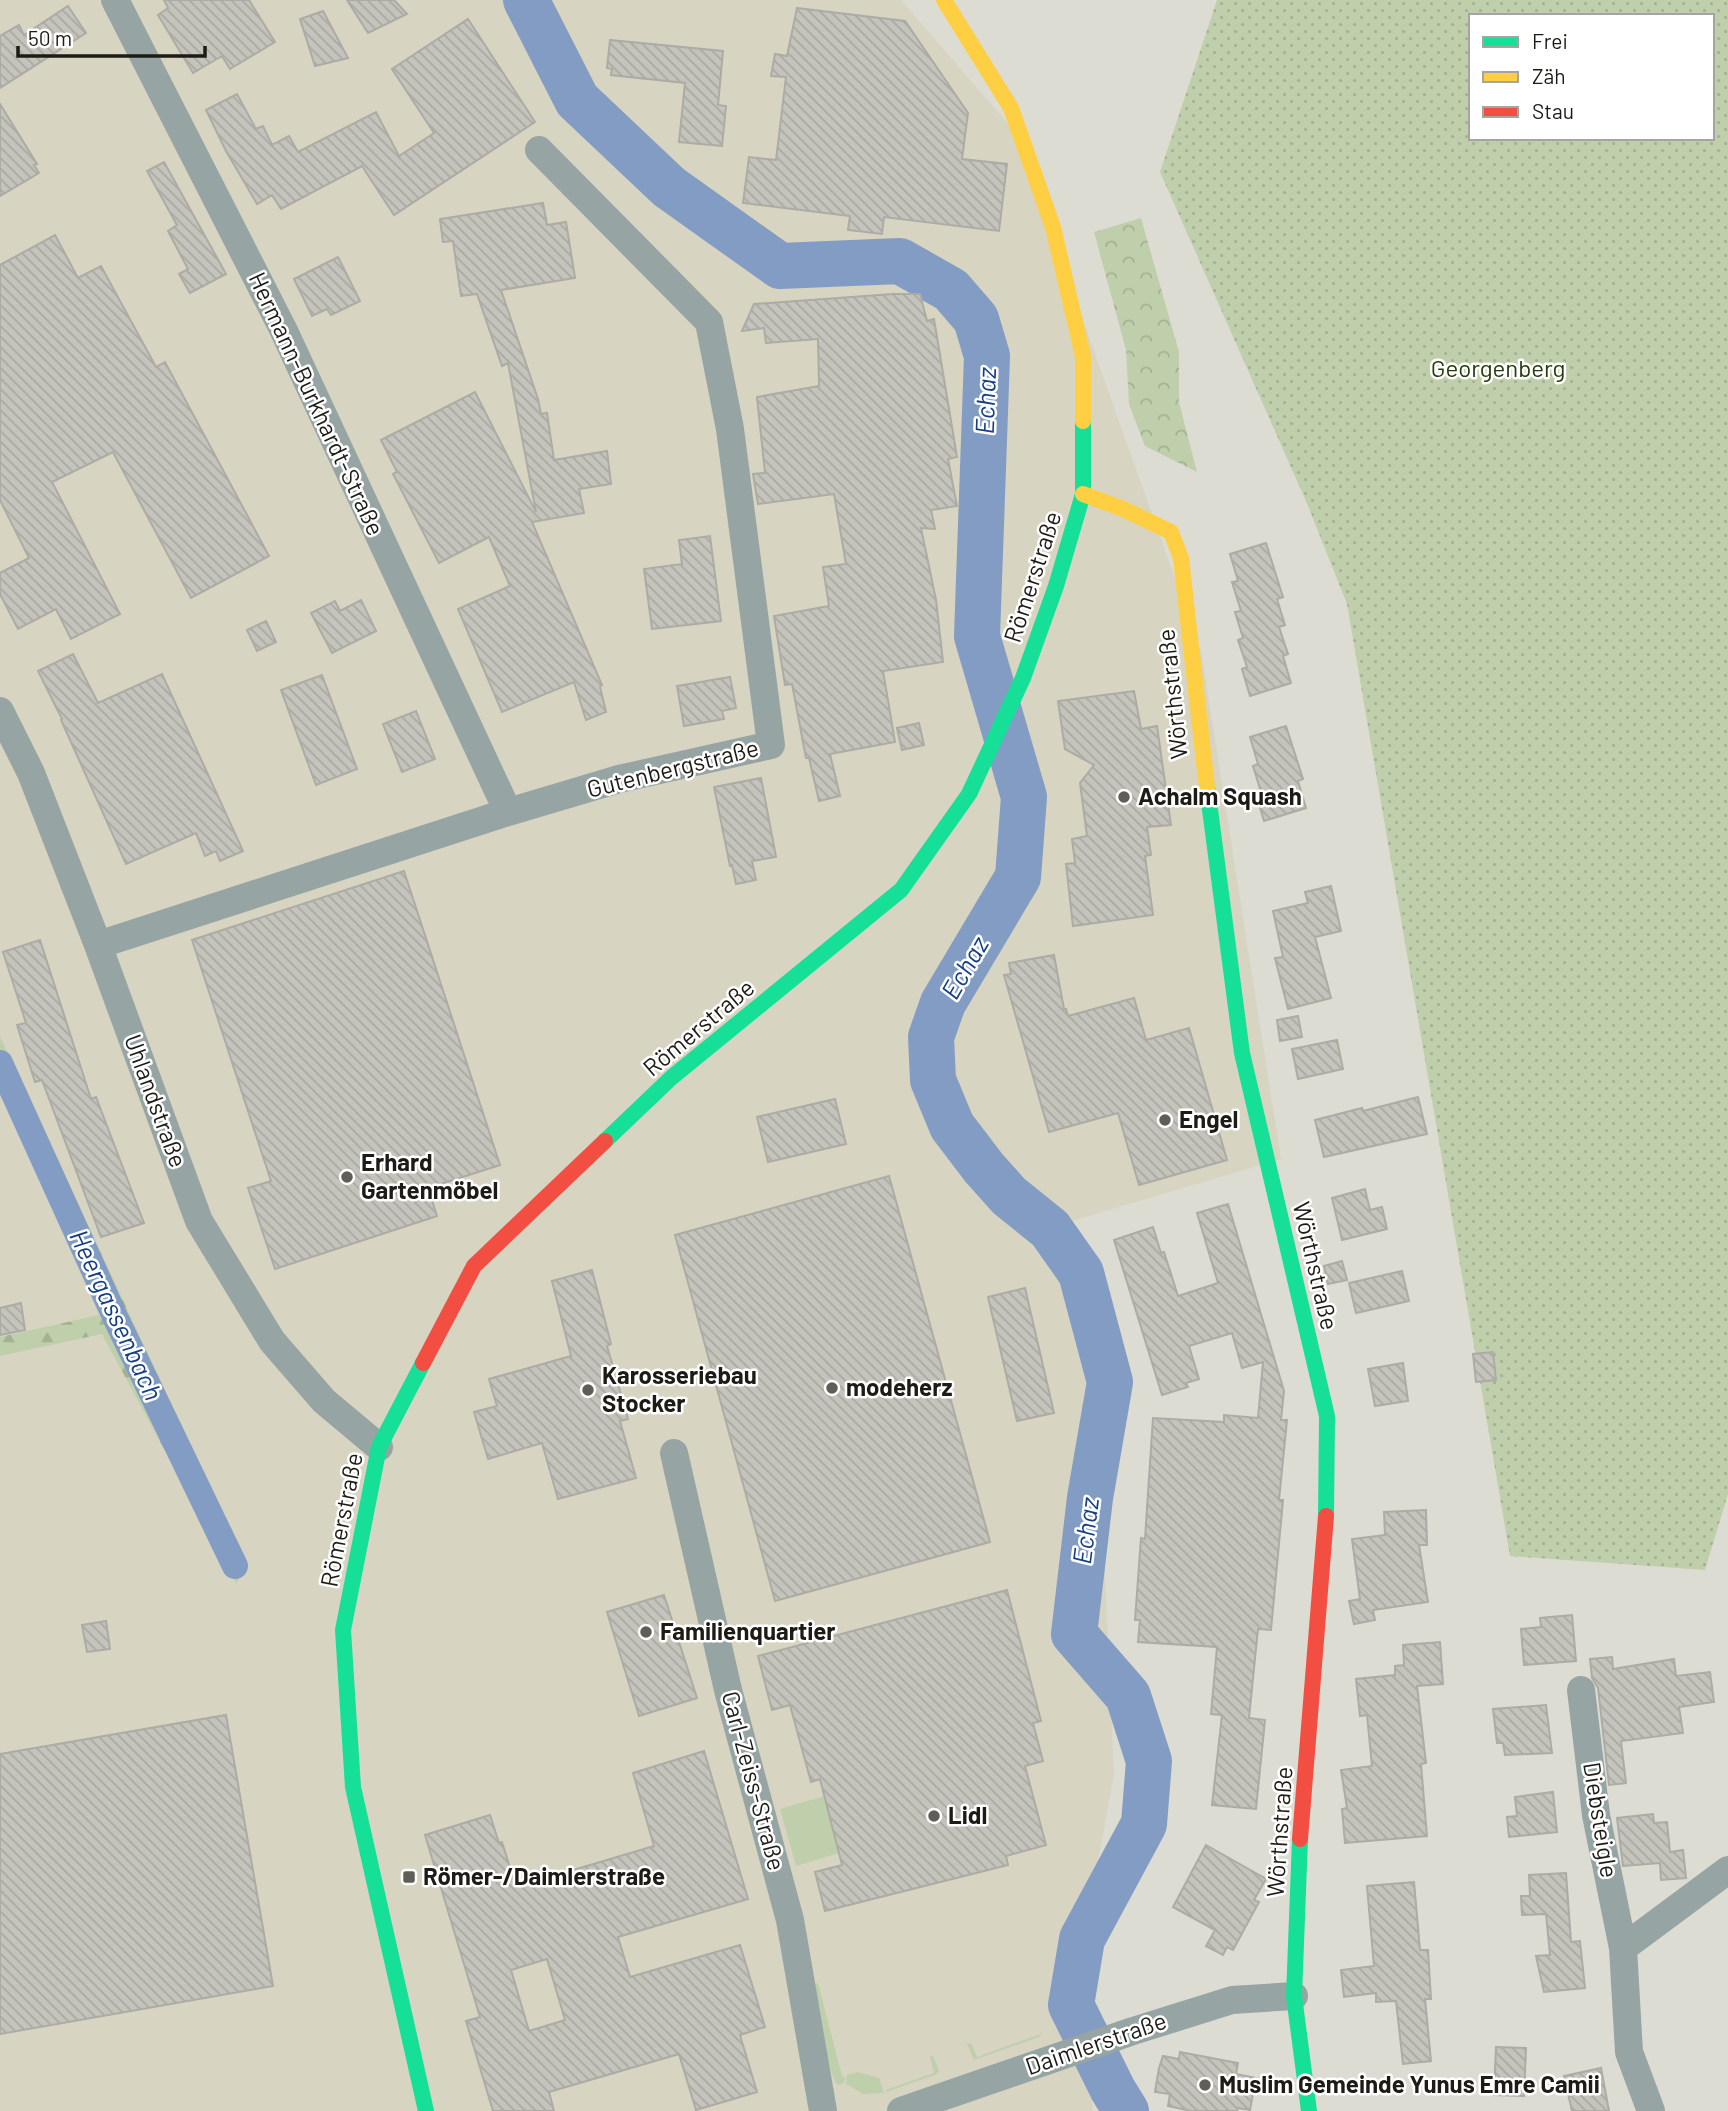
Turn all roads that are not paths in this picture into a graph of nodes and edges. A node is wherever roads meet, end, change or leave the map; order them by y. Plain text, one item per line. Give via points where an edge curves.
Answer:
1 (115, 0) edge
2 (944, 0) edge
3 (539, 150) dead end
4 (1083, 494) junction
5 (0, 711) edge
6 (508, 812) junction
7 (98, 945) junction
8 (379, 1447) junction
9 (674, 1453) dead end
10 (1581, 1690) dead end
11 (1728, 1870) edge
12 (1623, 1948) junction
13 (1294, 1996) junction
14 (426, 2111) edge
15 (823, 2111) edge
16 (901, 2111) edge
17 (1310, 2111) edge
18 (1651, 2111) edge

1 - 6 street, Hermann-Burkhardt-Straße via 283,329
2 - 4 main road, Römerstraße via 1011,108 1053,227 1083,356
3 - 6 street, Gutenbergstraße via 709,322 730,429 771,745 619,779
4 - 8 main road, Römerstraße via 1023,678 969,794 901,890 671,1078 474,1266
4 - 13 main road, Wörthstraße via 1171,532 1181,558 1242,1053 1327,1416 1328,1496 1300,1842
5 - 7 street, Uhlandstraße via 31,773
6 - 7 street, Gutenbergstraße
7 - 8 street, Uhlandstraße via 199,1221 272,1341 324,1401
8 - 14 main road, Römerstraße via 343,1630 353,1787
9 - 15 street, Carl-Zeiss-Straße via 728,1690 790,1920
10 - 12 street, Diebsteigle via 1597,1815
11 - 12 street
12 - 18 street, Diebsteigle via 1629,2052
13 - 16 street, Daimlerstraße via 1232,2000
13 - 17 main road, Wörthstraße

